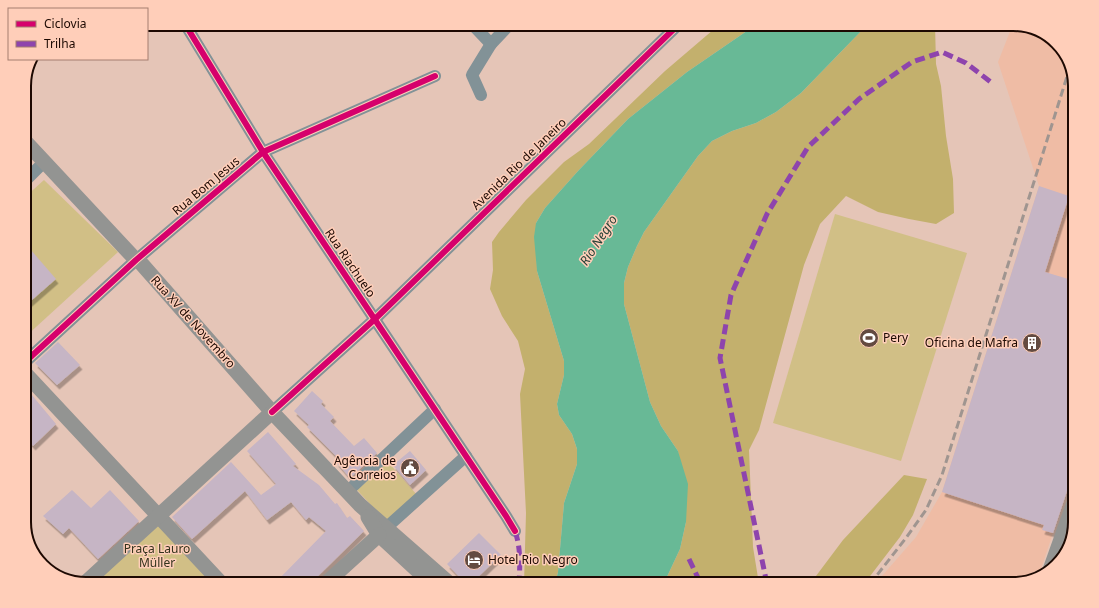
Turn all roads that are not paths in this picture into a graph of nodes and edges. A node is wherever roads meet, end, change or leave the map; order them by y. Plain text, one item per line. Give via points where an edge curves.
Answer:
1 (189, 31) edge
2 (479, 31) edge
3 (503, 31) edge
4 (670, 31) edge
5 (491, 44) junction
6 (435, 76) dead end
7 (481, 95) dead end
8 (31, 148) edge
9 (263, 152) junction
10 (44, 162) junction
11 (31, 175) edge
12 (136, 260) junction
13 (375, 319) junction
14 (31, 357) edge
15 (31, 380) edge
16 (435, 409) junction
17 (272, 412) junction
18 (466, 456) junction
19 (348, 492) junction
20 (158, 516) junction
21 (1068, 520) edge
22 (383, 531) junction
23 (515, 531) dead end
24 (1054, 558) edge
25 (92, 577) edge
26 (215, 577) edge
27 (333, 577) edge
28 (426, 577) edge
29 (441, 577) edge

1 - 9 street, Rua Riachuelo
2 - 5 street
3 - 5 street
4 - 13 street, Avenida Rio de Janeiro
5 - 7 street via 472,75
6 - 9 street, Rua Bom Jesus
8 - 10 main road, Rua XV de Novembro
9 - 12 street, Rua Bom Jesus
9 - 13 street, Rua Riachuelo
10 - 11 street
10 - 12 main road, Rua XV de Novembro
12 - 14 street, Rua Bom Jesus
12 - 17 main road, Rua XV de Novembro
13 - 16 street, Rua Riachuelo
13 - 17 street, Avenida Rio de Janeiro
15 - 20 main road
16 - 18 street, Rua Riachuelo
16 - 19 street
17 - 19 main road, Rua XV de Novembro
17 - 20 main road
18 - 22 street
18 - 23 street, Rua Riachuelo
19 - 22 main road, Rua XV de Novembro
20 - 25 main road
20 - 26 main road
21 - 24 main road
22 - 27 main road
22 - 28 main road, Rua XV de Novembro
22 - 29 main road, Rua XV de Novembro

